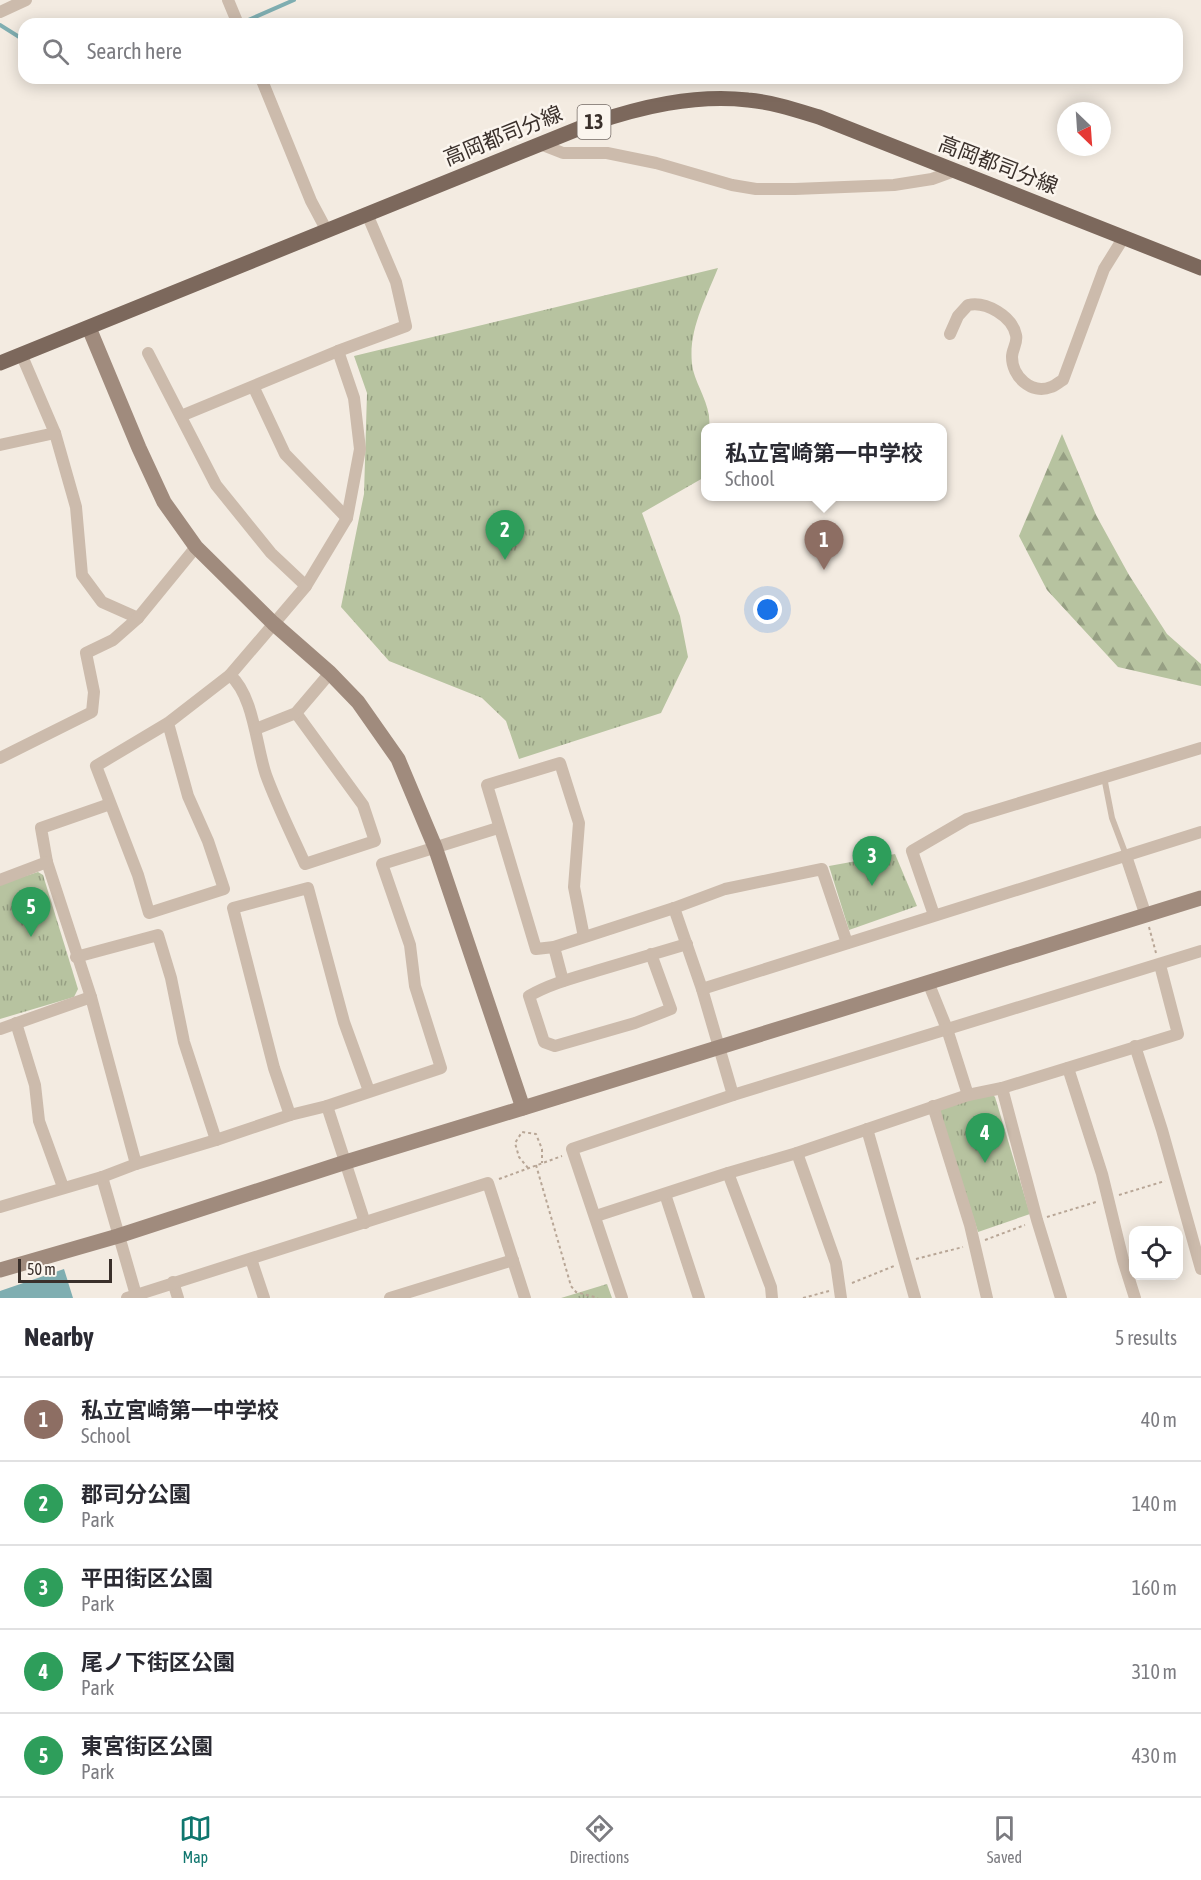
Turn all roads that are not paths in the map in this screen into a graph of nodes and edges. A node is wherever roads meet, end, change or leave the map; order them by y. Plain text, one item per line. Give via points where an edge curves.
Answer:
1 (26, 0) edge
2 (228, 0) edge
3 (0, 12) edge
4 (236, 18) edge
5 (263, 84) edge
6 (540, 144) junction
7 (954, 171) junction
8 (367, 214) junction
9 (327, 231) junction
10 (1124, 237) junction
11 (1201, 268) edge
12 (89, 328) junction
13 (950, 334) dead end
14 (338, 351) junction
15 (148, 353) dead end
16 (22, 356) junction
17 (0, 363) edge
18 (254, 388) junction
19 (181, 416) junction
20 (55, 433) junction
21 (0, 445) edge
22 (347, 518) junction
23 (196, 547) junction
24 (306, 586) junction
25 (138, 618) junction
26 (273, 623) junction
27 (330, 673) junction
28 (231, 675) junction
29 (296, 713) junction
30 (168, 723) junction
31 (256, 729) junction
32 (1201, 748) edge
33 (0, 758) edge
34 (1104, 777) junction
35 (110, 804) junction
36 (498, 828) junction
37 (1201, 832) edge
38 (435, 847) junction
39 (1126, 856) junction
40 (48, 862) junction
41 (0, 880) edge
42 (1201, 898) edge
43 (674, 908) junction
44 (934, 915) junction
45 (1146, 916) junction
46 (584, 936) junction
47 (847, 943) junction
48 (687, 944) junction
49 (554, 947) junction
50 (1201, 951) edge
51 (651, 954) junction
52 (76, 957) junction
53 (1160, 965) junction
54 (563, 981) junction
55 (928, 982) junction
56 (702, 989) junction
57 (91, 997) junction
58 (16, 1023) junction
59 (0, 1029) edge
60 (947, 1029) junction
61 (719, 1046) junction
62 (1135, 1046) junction
63 (1068, 1068) junction
64 (1002, 1088) junction
65 (369, 1091) junction
66 (733, 1095) junction
67 (968, 1095) junction
68 (327, 1106) junction
69 (933, 1106) junction
70 (523, 1108) junction
71 (290, 1115) junction
72 (867, 1129) junction
73 (216, 1140) junction
74 (797, 1153) junction
75 (345, 1162) junction
76 (136, 1164) junction
77 (729, 1173) junction
78 (102, 1177) junction
79 (63, 1187) junction
80 (665, 1194) junction
81 (0, 1208) edge
82 (596, 1216) junction
83 (365, 1223) junction
84 (118, 1236) junction
85 (251, 1259) junction
86 (513, 1260) junction
87 (1201, 1269) edge
88 (0, 1270) edge
89 (173, 1282) junction
90 (840, 1293) edge
91 (131, 1296) edge
92 (178, 1298) edge
93 (264, 1298) edge
94 (390, 1298) edge
95 (525, 1298) edge
96 (622, 1298) edge
97 (699, 1298) edge
98 (772, 1298) edge
99 (915, 1298) edge
100 (987, 1298) edge
101 (1061, 1298) edge
102 (1135, 1298) edge

1 - 3 street
2 - 4 street
5 - 9 street
6 - 7 street via 563,153 607,153 656,163 756,189 894,184 932,179
6 - 7 main road, 高岡都司分線 / 13 via 625,112 669,102 747,100 819,117
6 - 8 main road, 高岡都司分線 / 13
7 - 10 main road, 高岡都司分線 / 13
8 - 9 main road, 高岡都司分線 / 13
8 - 14 street via 396,282 406,326
9 - 12 main road, 高岡都司分線 / 13
10 - 11 main road, 高岡都司分線 / 13
10 - 13 street via 1104,269 1063,380 1049,388 1034,388 1019,377 1012,357 1017,341 1015,329 1001,314 982,304 968,305
12 - 16 main road, 高岡都司分線 / 13
12 - 23 street via 164,502
14 - 18 street
14 - 22 street via 354,398 360,449
15 - 19 street
16 - 17 main road, 高岡都司分線 / 13
16 - 20 street
18 - 19 street
18 - 22 street via 285,454
19 - 24 street via 216,485 271,553
20 - 21 street
20 - 25 street via 76,507 82,575 102,602
22 - 24 street
23 - 25 street
23 - 26 street
24 - 26 street
25 - 33 street via 113,640 86,653 94,692 92,712
26 - 27 street
26 - 28 street
27 - 29 street
27 - 38 street via 358,702 398,759
28 - 30 street
28 - 31 street via 238,682
29 - 31 street
29 - 31 street via 363,805 375,840 305,864 266,774
30 - 35 street via 96,766
30 - 35 street via 189,796 224,889 149,913
32 - 34 street
34 - 39 lane via 1112,818
34 - 44 street via 967,819 912,851
35 - 40 street via 41,828
36 - 38 street
36 - 46 street via 487,785 560,763 579,823 574,887
36 - 49 street via 536,949
37 - 39 street
38 - 65 street via 382,864 410,945 415,986 441,1068
38 - 70 street
39 - 44 street
39 - 45 street
40 - 41 street
40 - 52 street
42 - 45 street
43 - 46 street
43 - 47 street via 725,889 822,869
43 - 48 street
44 - 47 street
45 - 55 street
46 - 49 street
47 - 56 street
48 - 51 street
48 - 56 street
49 - 54 street
50 - 53 street
51 - 54 street
51 - 54 street via 671,1009 555,1046 544,1042 529,996
52 - 57 street
52 - 73 street via 158,935 184,1042
53 - 60 street
53 - 62 street via 1178,1034
55 - 60 street
55 - 61 street
56 - 61 street
57 - 58 street
57 - 76 street
58 - 59 street
58 - 79 street via 35,1085 39,1121
60 - 66 street
60 - 67 street
61 - 66 street
61 - 70 street
62 - 63 street
62 - 87 street
63 - 64 street
63 - 102 street
64 - 67 street
64 - 101 street
65 - 68 street
65 - 71 street via 344,1022 308,888 233,908
66 - 82 street via 572,1149
67 - 69 street
68 - 71 street
68 - 75 street
69 - 72 street
69 - 100 street via 975,1244
70 - 75 street
71 - 73 street
72 - 74 street
72 - 99 street
73 - 76 street
74 - 77 street
74 - 90 street via 836,1263
75 - 83 street
75 - 84 street
76 - 78 street
77 - 80 street
77 - 98 street
78 - 79 street
78 - 84 street
79 - 81 street
80 - 82 street
80 - 97 street
82 - 96 street
83 - 85 street
83 - 86 street via 488,1183
84 - 88 street
84 - 91 street
85 - 89 street
85 - 93 street
86 - 94 street
86 - 95 street
89 - 91 street
89 - 92 street

